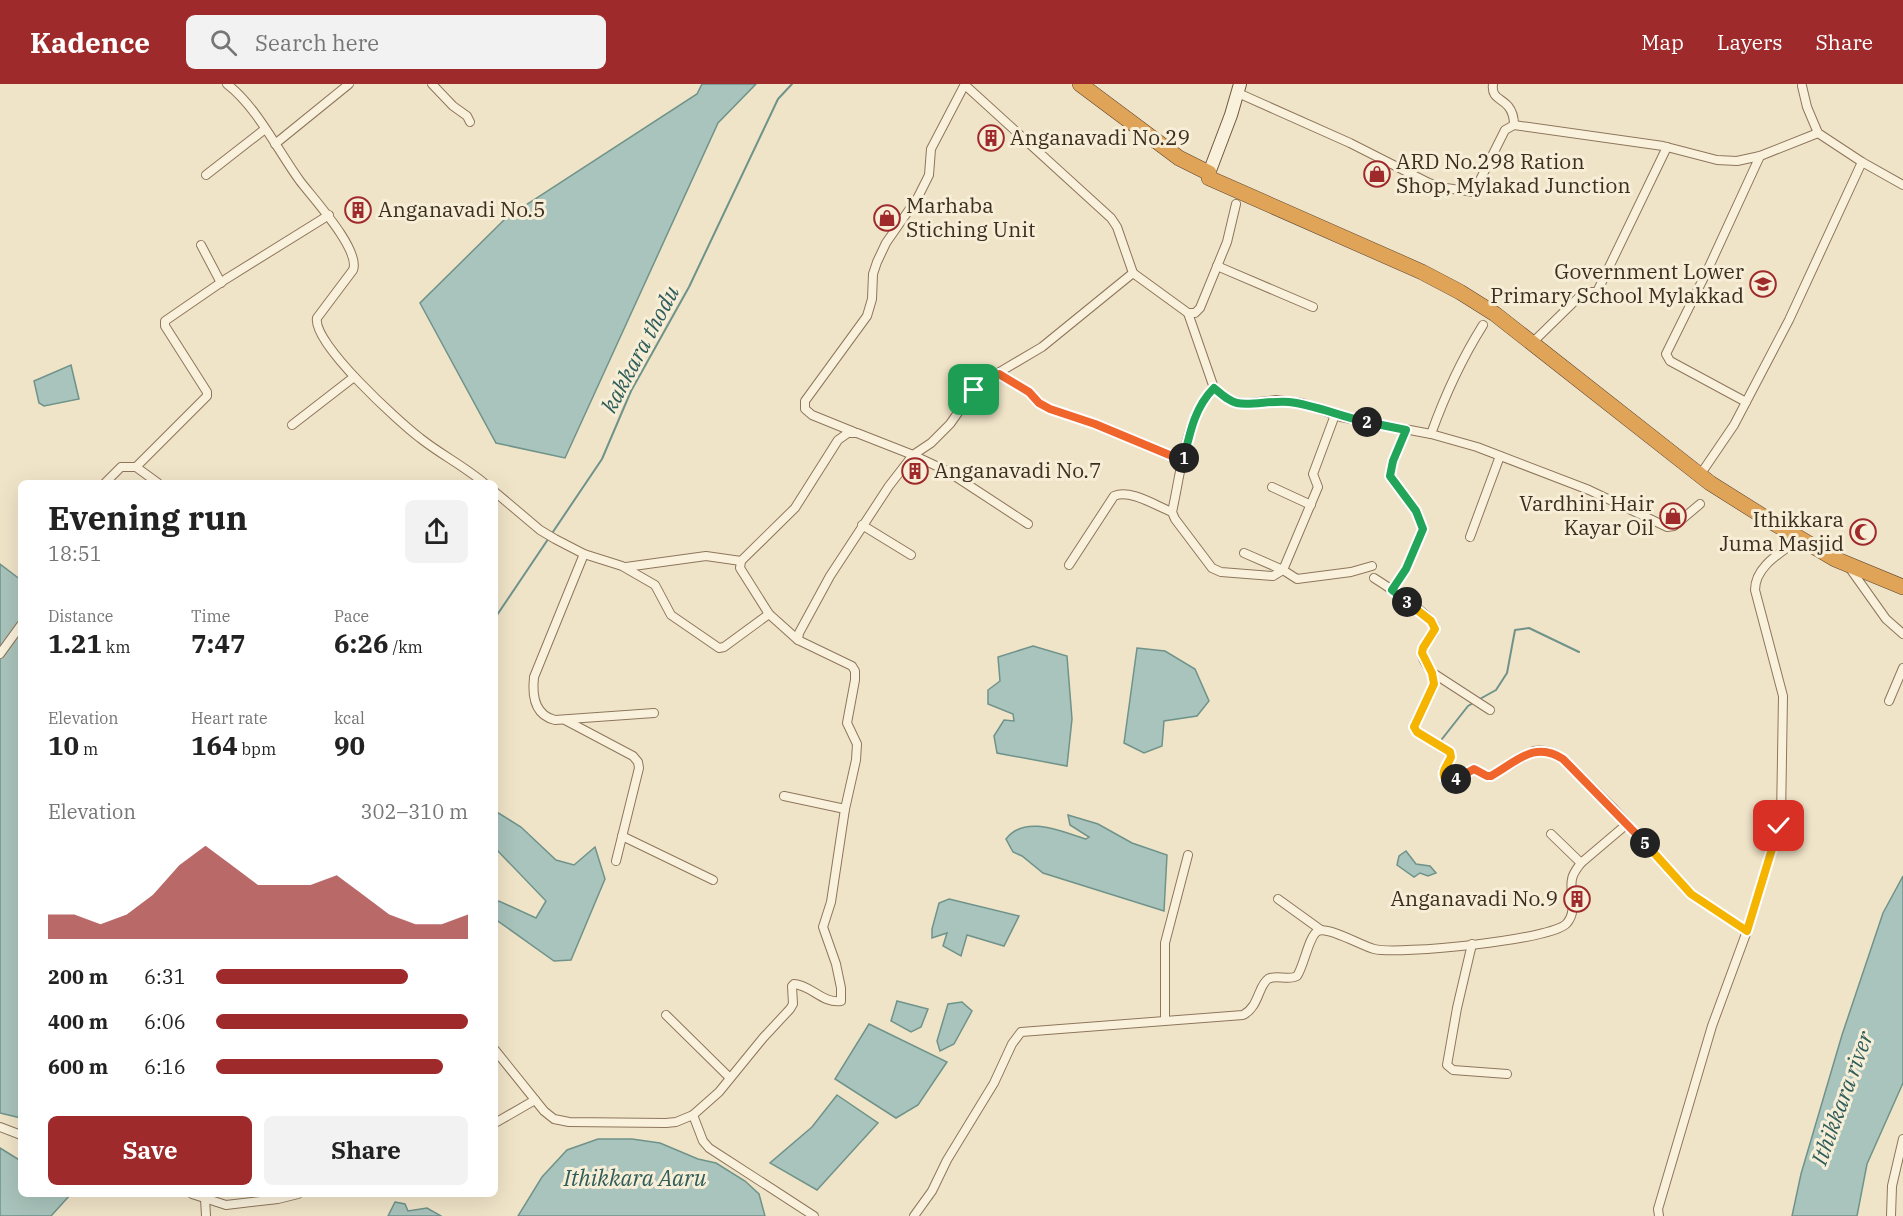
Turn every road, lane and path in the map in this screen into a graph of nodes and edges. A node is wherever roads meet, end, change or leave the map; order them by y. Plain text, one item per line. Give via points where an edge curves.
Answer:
1 (227, 84) edge
2 (349, 84) edge
3 (432, 84) edge
4 (965, 84) edge
5 (1080, 84) edge
6 (1493, 84) edge
7 (1802, 86) dead end
8 (1239, 89) edge
9 (470, 122) dead end
10 (1514, 125) junction
11 (265, 129) junction
12 (1818, 134) junction
13 (275, 144) junction
14 (1667, 147) junction
15 (1760, 156) junction
16 (1862, 162) junction
17 (1209, 173) junction
18 (206, 175) dead end
19 (1903, 185) edge
20 (1236, 204) dead end
21 (329, 215) junction
22 (201, 245) dead end
23 (1217, 266) junction
24 (1133, 273) junction
25 (221, 283) junction
26 (1313, 307) dead end
27 (1188, 314) junction
28 (1483, 325) dead end
29 (1532, 344) junction
30 (999, 374) junction
31 (354, 376) junction
32 (1214, 388) junction
33 (1746, 402) junction
34 (1335, 415) junction
35 (292, 425) dead end
36 (1406, 430) junction
37 (857, 433) junction
38 (1431, 434) junction
39 (913, 455) junction
40 (1500, 456) junction
41 (1184, 461) junction
42 (136, 466) junction
43 (1701, 475) junction
44 (108, 480) edge
45 (154, 480) edge
46 (480, 480) edge
47 (1272, 487) dead end
48 (498, 495) edge
49 (1700, 504) dead end
50 (1311, 505) junction
51 (1172, 513) junction
52 (1028, 524) dead end
53 (862, 525) junction
54 (1470, 537) dead end
55 (1799, 539) junction
56 (1244, 552) dead end
57 (584, 554) junction
58 (911, 555) dead end
59 (741, 561) junction
60 (1847, 564) junction
61 (1069, 565) dead end
62 (1372, 566) dead end
63 (625, 567) junction
64 (1283, 570) junction
65 (1374, 578) dead end
66 (1903, 587) edge
67 (1392, 590) junction
68 (770, 614) junction
69 (18, 629) edge
70 (1903, 634) edge
71 (798, 640) junction
72 (0, 654) edge
73 (1903, 668) edge
74 (1432, 673) junction
75 (1889, 701) dead end
76 (1490, 710) dead end
77 (654, 713) dead end
78 (564, 720) junction
79 (784, 796) dead end
80 (845, 809) junction
81 (1627, 824) junction
82 (1551, 834) dead end
83 (622, 836) junction
84 (1188, 855) dead end
85 (616, 861) dead end
86 (1581, 863) junction
87 (713, 880) dead end
88 (1278, 899) dead end
89 (1321, 930) junction
90 (1747, 931) junction
91 (1472, 944) junction
92 (666, 1016) dead end
93 (1165, 1020) junction
94 (498, 1054) edge
95 (1507, 1074) dead end
96 (730, 1078) junction
97 (535, 1100) junction
98 (693, 1115) junction
99 (498, 1121) edge
100 (0, 1127) edge
101 (18, 1134) edge
102 (1903, 1139) edge
103 (202, 1197) edge
104 (286, 1197) edge
105 (205, 1198) junction
106 (206, 1216) edge
107 (814, 1216) edge
108 (914, 1216) edge
109 (1659, 1216) edge
110 (1891, 1216) edge

1 - 11 street
2 - 13 street
3 - 9 street
4 - 24 street via 1112,218
4 - 37 street via 931,149 929,175 877,262 867,316 805,401 805,409 812,415
5 - 17 highway via 1179,158
6 - 10 street via 1497,99 1508,105
7 - 12 street
8 - 10 street via 1440,188 1474,192 1505,130
8 - 17 main road
10 - 14 street
11 - 13 street
11 - 18 street
12 - 15 street
12 - 16 street
13 - 21 street
14 - 15 street via 1717,160 1739,161
14 - 29 street via 1597,292 1580,296
15 - 33 street via 1666,354 1670,361
16 - 19 street
16 - 33 street via 1789,320
17 - 29 highway via 1209,178 1460,292
20 - 23 street
21 - 25 street
21 - 31 street via 355,266 316,323 328,346
22 - 25 street
23 - 26 street
23 - 27 street via 1200,308
24 - 27 street
24 - 30 street via 1042,347
25 - 42 street via 165,322 207,396
27 - 32 street
28 - 38 street via 1451,383
29 - 43 highway
30 - 39 street via 981,383 950,424
30 - 41 street via 1050,409
31 - 35 street
31 - 46 street via 420,438
32 - 34 street via 1239,403 1302,403
32 - 41 street via 1194,421
33 - 43 street
34 - 36 street
34 - 50 street via 1314,474 1318,487
36 - 38 street
36 - 67 street via 1390,476 1416,511 1423,529
37 - 39 street
37 - 59 street via 848,433 838,440 795,508
38 - 40 street
39 - 52 street via 947,471
39 - 53 street
40 - 49 street via 1589,490 1667,527 1674,526
40 - 54 street
41 - 51 street
42 - 44 street via 122,467
42 - 45 street
43 - 55 highway
47 - 50 street
48 - 57 street via 540,530
50 - 64 street
51 - 61 street via 1127,495 1114,496
51 - 64 street via 1215,570 1273,576
53 - 58 street
53 - 71 street via 830,576
55 - 60 highway
55 - 90 street via 1763,568 1755,582 1783,696 1782,812
56 - 64 street
57 - 63 street
57 - 78 street via 534,677 536,705 546,718
59 - 63 street via 706,556
59 - 68 street via 740,568
60 - 66 highway
60 - 70 street via 1886,620
62 - 64 street via 1297,579
63 - 68 street via 655,585 673,617 719,648
65 - 67 street
67 - 74 street via 1434,626 1422,653
68 - 71 street
69 - 72 street
71 - 80 street via 855,671 847,723 857,751
73 - 75 street
74 - 76 street
74 - 81 street via 1434,686 1414,727 1450,752 1443,771 1445,781 1474,769 1491,776 1534,751 1550,751 1563,759
77 - 78 street
78 - 83 street via 639,762
79 - 80 street
80 - 96 street via 823,930 836,964 841,1001 828,1000 804,985 794,984 790,1009
81 - 86 street
81 - 90 street via 1691,894
82 - 86 street
83 - 85 street
83 - 87 street
84 - 93 street via 1165,943
86 - 91 street via 1572,878 1573,908 1567,924 1520,939
88 - 89 street
89 - 91 street via 1378,950
89 - 93 street via 1314,934 1297,976 1267,980 1247,1014
90 - 109 street via 1712,1026
91 - 95 street via 1447,1065 1453,1070
92 - 96 street
93 - 108 street via 1026,1030 1019,1034 932,1191
94 - 97 street
96 - 98 street
97 - 98 street via 550,1117 569,1122 666,1123
97 - 99 street
98 - 107 street via 709,1148
100 - 101 street
102 - 110 street via 1892,1186
103 - 105 street
104 - 105 street via 226,1205
105 - 106 street

